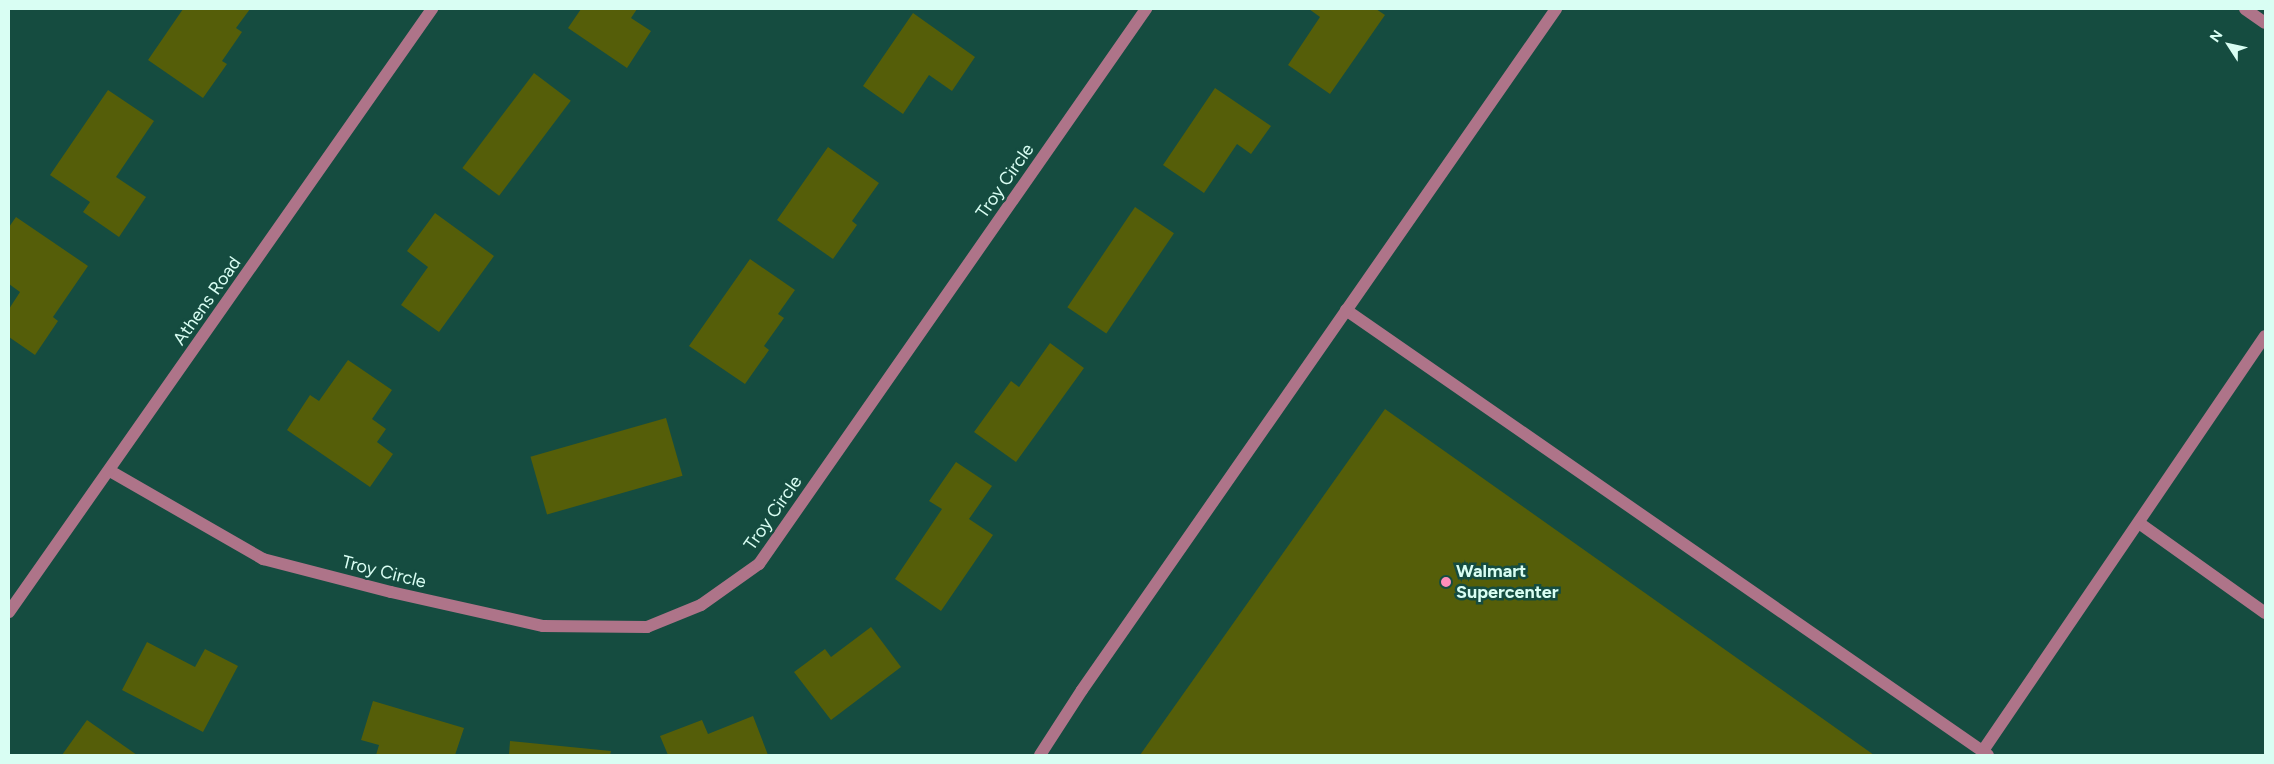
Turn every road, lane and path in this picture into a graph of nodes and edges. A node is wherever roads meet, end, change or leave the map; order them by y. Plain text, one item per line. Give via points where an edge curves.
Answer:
1 (432, 9) edge
2 (1146, 9) edge
3 (1556, 9) edge
4 (2245, 9) edge
5 (2265, 23) edge
6 (1346, 310) junction
7 (2265, 336) edge
8 (110, 471) junction
9 (2139, 523) junction
10 (9, 612) edge
11 (2265, 612) edge
12 (1985, 754) edge
13 (1040, 755) edge

1 - 8 street, Athens Road
2 - 8 street, Troy Circle via 759,564 701,605 647,627 543,626 391,592 263,559
3 - 6 street
4 - 5 street
6 - 12 street
6 - 13 street
7 - 9 street
8 - 10 street, Athens Road
9 - 11 street
9 - 12 street

